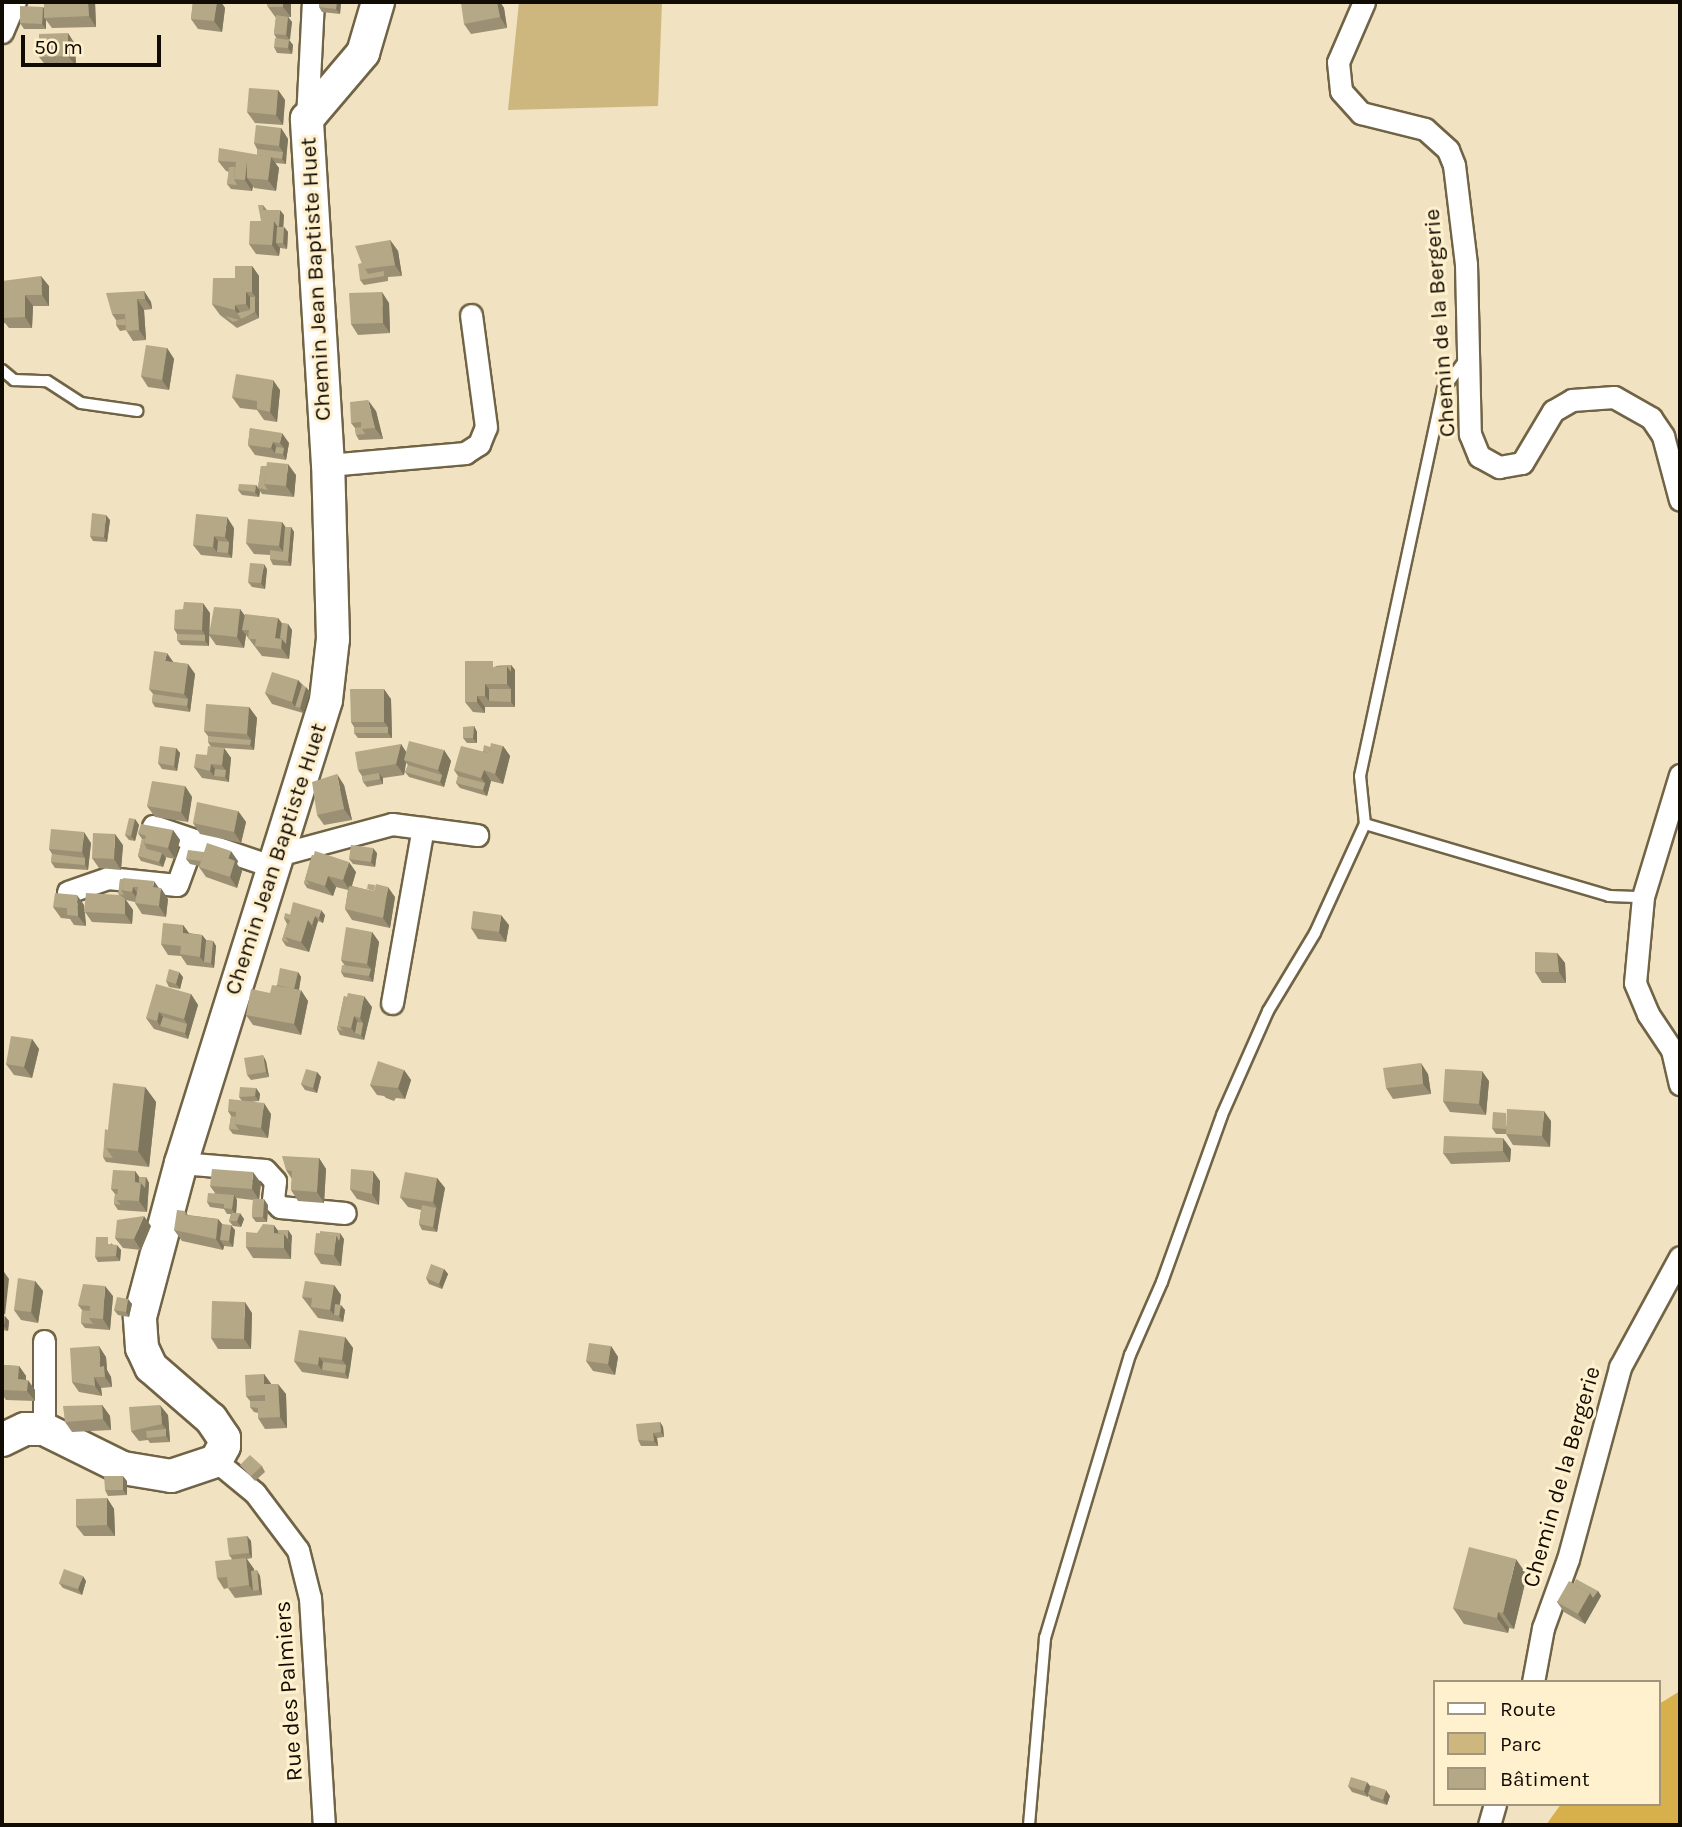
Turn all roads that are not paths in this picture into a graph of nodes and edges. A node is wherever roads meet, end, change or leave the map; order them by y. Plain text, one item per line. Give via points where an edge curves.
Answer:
1 (15, 2) edge
2 (313, 2) edge
3 (378, 2) edge
4 (1364, 2) edge
5 (2, 32) edge
6 (307, 119) junction
7 (471, 315) dead end
8 (1468, 357) junction
9 (2, 370) edge
10 (136, 411) dead end
11 (328, 464) junction
12 (1680, 500) edge
13 (1680, 775) edge
14 (1365, 824) junction
15 (153, 825) edge
16 (423, 828) junction
17 (477, 835) dead end
18 (193, 841) junction
19 (273, 861) junction
20 (68, 892) edge
21 (1643, 897) junction
22 (392, 1003) dead end
23 (1680, 1084) edge
24 (181, 1163) junction
25 (345, 1213) dead end
26 (1680, 1257) edge
27 (44, 1342) dead end
28 (44, 1429) junction
29 (2, 1440) edge
30 (216, 1461) junction
31 (1533, 1680) edge
32 (1494, 1806) edge
33 (324, 1825) edge
34 (1029, 1825) edge
35 (1489, 1825) edge

1 - 5 street
2 - 6 street
3 - 6 street, Chemin Jean Baptiste Huet via 363,53
4 - 8 street, Chemin de la Bergerie via 1338,62 1341,91 1361,113 1425,129 1448,150 1454,165 1466,264
6 - 11 street, Chemin Jean Baptiste Huet
7 - 11 street via 475,377 486,427 479,444 465,453
8 - 12 street, Chemin de la Bergerie via 1470,434 1479,456 1488,463 1511,467 1522,463 1553,411 1572,400 1614,397 1643,411 1663,436
8 - 14 lane via 1443,390 1360,776
9 - 10 lane via 14,380 47,381 81,403
11 - 19 street, Chemin Jean Baptiste Huet via 333,639 328,688 308,767
13 - 21 street
14 - 21 lane via 1609,896
14 - 34 lane via 1315,933 1268,1011 1222,1115 1130,1355 1045,1638
15 - 18 street
16 - 17 street
16 - 19 street via 380,826
16 - 22 street
18 - 19 street
18 - 20 street via 177,885 108,878
19 - 24 street, Chemin Jean Baptiste Huet
21 - 23 street via 1635,983 1648,1014 1672,1050
24 - 25 street via 265,1170 275,1181 273,1200 280,1207
24 - 30 street, Chemin Jean Baptiste Huet via 145,1284 139,1333 151,1367 162,1381 219,1428 224,1446
26 - 31 street, Chemin de la Bergerie via 1619,1367 1568,1559 1543,1628
27 - 28 street
28 - 29 street via 24,1429
28 - 30 street via 97,1458 145,1474 171,1476
30 - 33 street, Rue des Palmiers via 256,1493 298,1550 310,1598
32 - 35 street

